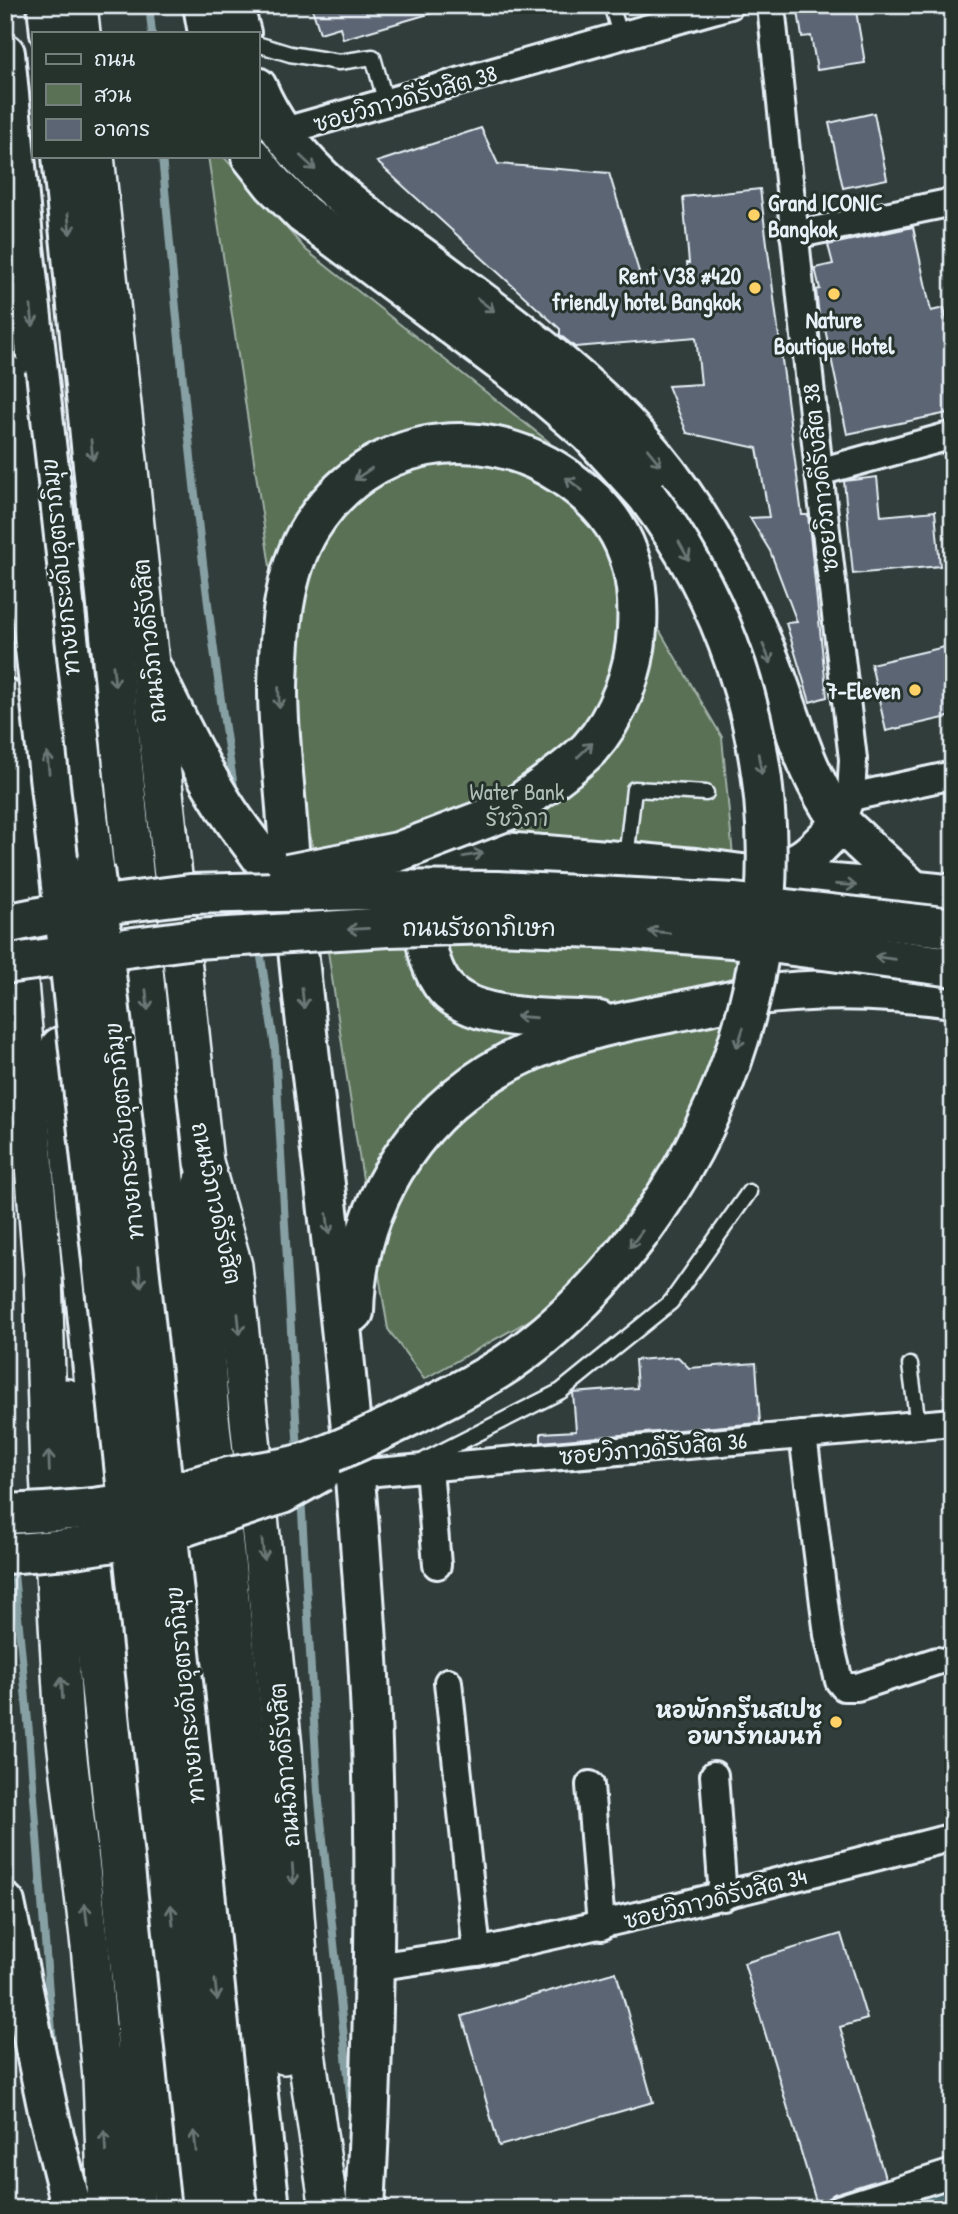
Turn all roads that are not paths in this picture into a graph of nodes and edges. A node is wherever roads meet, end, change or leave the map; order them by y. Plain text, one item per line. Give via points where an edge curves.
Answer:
1 (47, 5) edge
2 (78, 5) edge
3 (203, 5) edge
4 (233, 5) edge
5 (611, 5) edge
6 (730, 5) edge
7 (772, 5) edge
8 (50, 32) edge
9 (81, 32) edge
10 (208, 32) edge
11 (241, 32) edge
12 (621, 37) junction
13 (259, 45) edge
14 (5, 53) edge
15 (259, 91) edge
16 (386, 103) junction
17 (281, 132) junction
18 (62, 158) edge
19 (95, 158) edge
20 (253, 158) edge
21 (953, 202) edge
22 (794, 235) junction
23 (5, 374) edge
24 (953, 435) edge
25 (819, 471) junction
26 (152, 669) junction
27 (5, 698) edge
28 (11, 735) junction
29 (953, 775) edge
30 (706, 793) dead end
31 (846, 810) junction
32 (626, 861) junction
33 (752, 875) junction
34 (912, 889) junction
35 (190, 894) junction
36 (953, 895) edge
37 (294, 921) junction
38 (5, 924) edge
39 (953, 928) edge
40 (5, 964) edge
41 (953, 967) edge
42 (953, 998) edge
43 (618, 1022) junction
44 (204, 1162) junction
45 (749, 1192) dead end
46 (43, 1275) junction
47 (910, 1365) dead end
48 (953, 1422) edge
49 (918, 1425) junction
50 (803, 1435) junction
51 (352, 1449) junction
52 (429, 1468) junction
53 (402, 1470) junction
54 (5, 1514) edge
55 (5, 1554) edge
56 (437, 1565) dead end
57 (937, 1661) dead end
58 (448, 1682) dead end
59 (714, 1776) dead end
60 (590, 1785) dead end
61 (953, 1837) edge
62 (723, 1897) junction
63 (5, 1903) edge
64 (601, 1926) junction
65 (477, 1952) junction
66 (374, 1966) junction
67 (953, 2173) edge
68 (72, 2209) edge
69 (107, 2209) edge
70 (135, 2209) edge
71 (174, 2209) edge
72 (202, 2209) edge
73 (239, 2209) edge
74 (270, 2209) edge
75 (315, 2209) edge
76 (329, 2209) edge
77 (365, 2209) edge
78 (839, 2209) edge

1 - 8 main road
2 - 9 main road
3 - 10 main road
4 - 11 main road
5 - 12 lane
6 - 12 street, ซอยวิภาวดีรังสิต 38
7 - 22 street, ซอยวิภาวดีรังสิต 38
12 - 16 street, ซอยวิภาวดีรังสิต 38
13 - 16 lane via 339,62 373,57
14 -> 73 main road, ทางยกระดับอุตราภิมุข, bridge
15 - 17 main road
16 - 17 street, ซอยวิภาวดีรังสิต 38
17 -> 31 main road via 301,157 356,207 513,326 613,411 655,457 692,506 730,572 816,782
18 -> 74 main road, ถนนวิภาวดีรังสิต
19 - 26 main road, ถนนวิภาวดีรังสิต
20 -> 51 main road, bridge via 303,214 536,388 590,434 646,495 675,534 734,658 752,719 766,815 759,962 746,1019 730,1068 677,1180 605,1278 554,1327 467,1388
21 - 22 street
22 - 25 street, ซอยวิภาวดีรังสิต 38
72 -> 23 main road, ทางยกระดับอุตราภิมุข, bridge
24 - 25 street
25 - 31 street, ซอยวิภาวดีรังสิต 38 via 853,759
26 - 37 main road via 203,772 255,846 284,894
26 - 44 main road, ถนนวิภาวดีรังสิต
27 - 28 main road
28 - 46 main road via 9,860
28 - 71 main road via 39,840
29 - 31 street
30 - 32 lane via 634,789
31 - 33 main road via 810,855 794,866
31 - 34 main road
32 - 33 main road
43 -> 32 main road via 503,1015 450,993 434,972 426,949 426,909 435,875 446,863 477,853
33 -> 34 main road
34 - 36 main road
35 -> 37 main road, bridge via 398,852 513,808 590,748 629,678 636,654 637,593 627,551 614,524 576,484 548,466 481,442 405,451 352,482 327,504 309,530 290,579 281,630 278,695
35 - 38 main road, ถนนรัชดาภิเษก, bridge
35 - 39 main road, ถนนรัชดาภิเษก, bridge via 512,892 734,903
37 -> 51 main road
41 -> 40 main road, ถนนรัชดาภิเษก, bridge via 732,938 495,924 195,939
42 - 43 main road via 861,989 818,990 751,996
43 - 51 main road via 531,1051 474,1082 407,1148 383,1186 368,1221 354,1284
44 - 75 main road via 197,1237 210,1416 278,2022
44 -> 76 main road, ถนนวิภาวดีรังสิต via 233,1266 284,1748 304,2039
45 - 53 lane via 671,1302 571,1383 453,1448
69 -> 46 main road via 99,2052 64,1723
46 - 70 main road via 72,1433 135,2022
47 - 49 lane
48 - 49 street, ซอยวิภาวดีรังสิต 36
49 - 50 street, ซอยวิภาวดีรังสิต 36
50 - 52 street, ซอยวิภาวดีรังสิต 36
50 - 57 street via 828,1635 839,1681 844,1687 857,1687
51 - 53 street, ซอยวิภาวดีรังสิต 36
51 - 54 main road, bridge via 147,1499
51 - 55 main road, bridge via 314,1478 282,1494 156,1536
51 - 66 main road via 371,1715
52 - 53 street, ซอยวิภาวดีรังสิต 36
52 - 56 street
58 - 65 street
59 - 62 street
60 - 64 street
61 - 62 street, ซอยวิภาวดีรังสิต 34
62 - 64 street, ซอยวิภาวดีรังสิต 34
63 - 68 main road
64 - 65 street, ซอยวิภาวดีรังสิต 34
65 - 66 street, ซอยวิภาวดีรังสิต 34
66 - 77 main road
67 - 78 street

